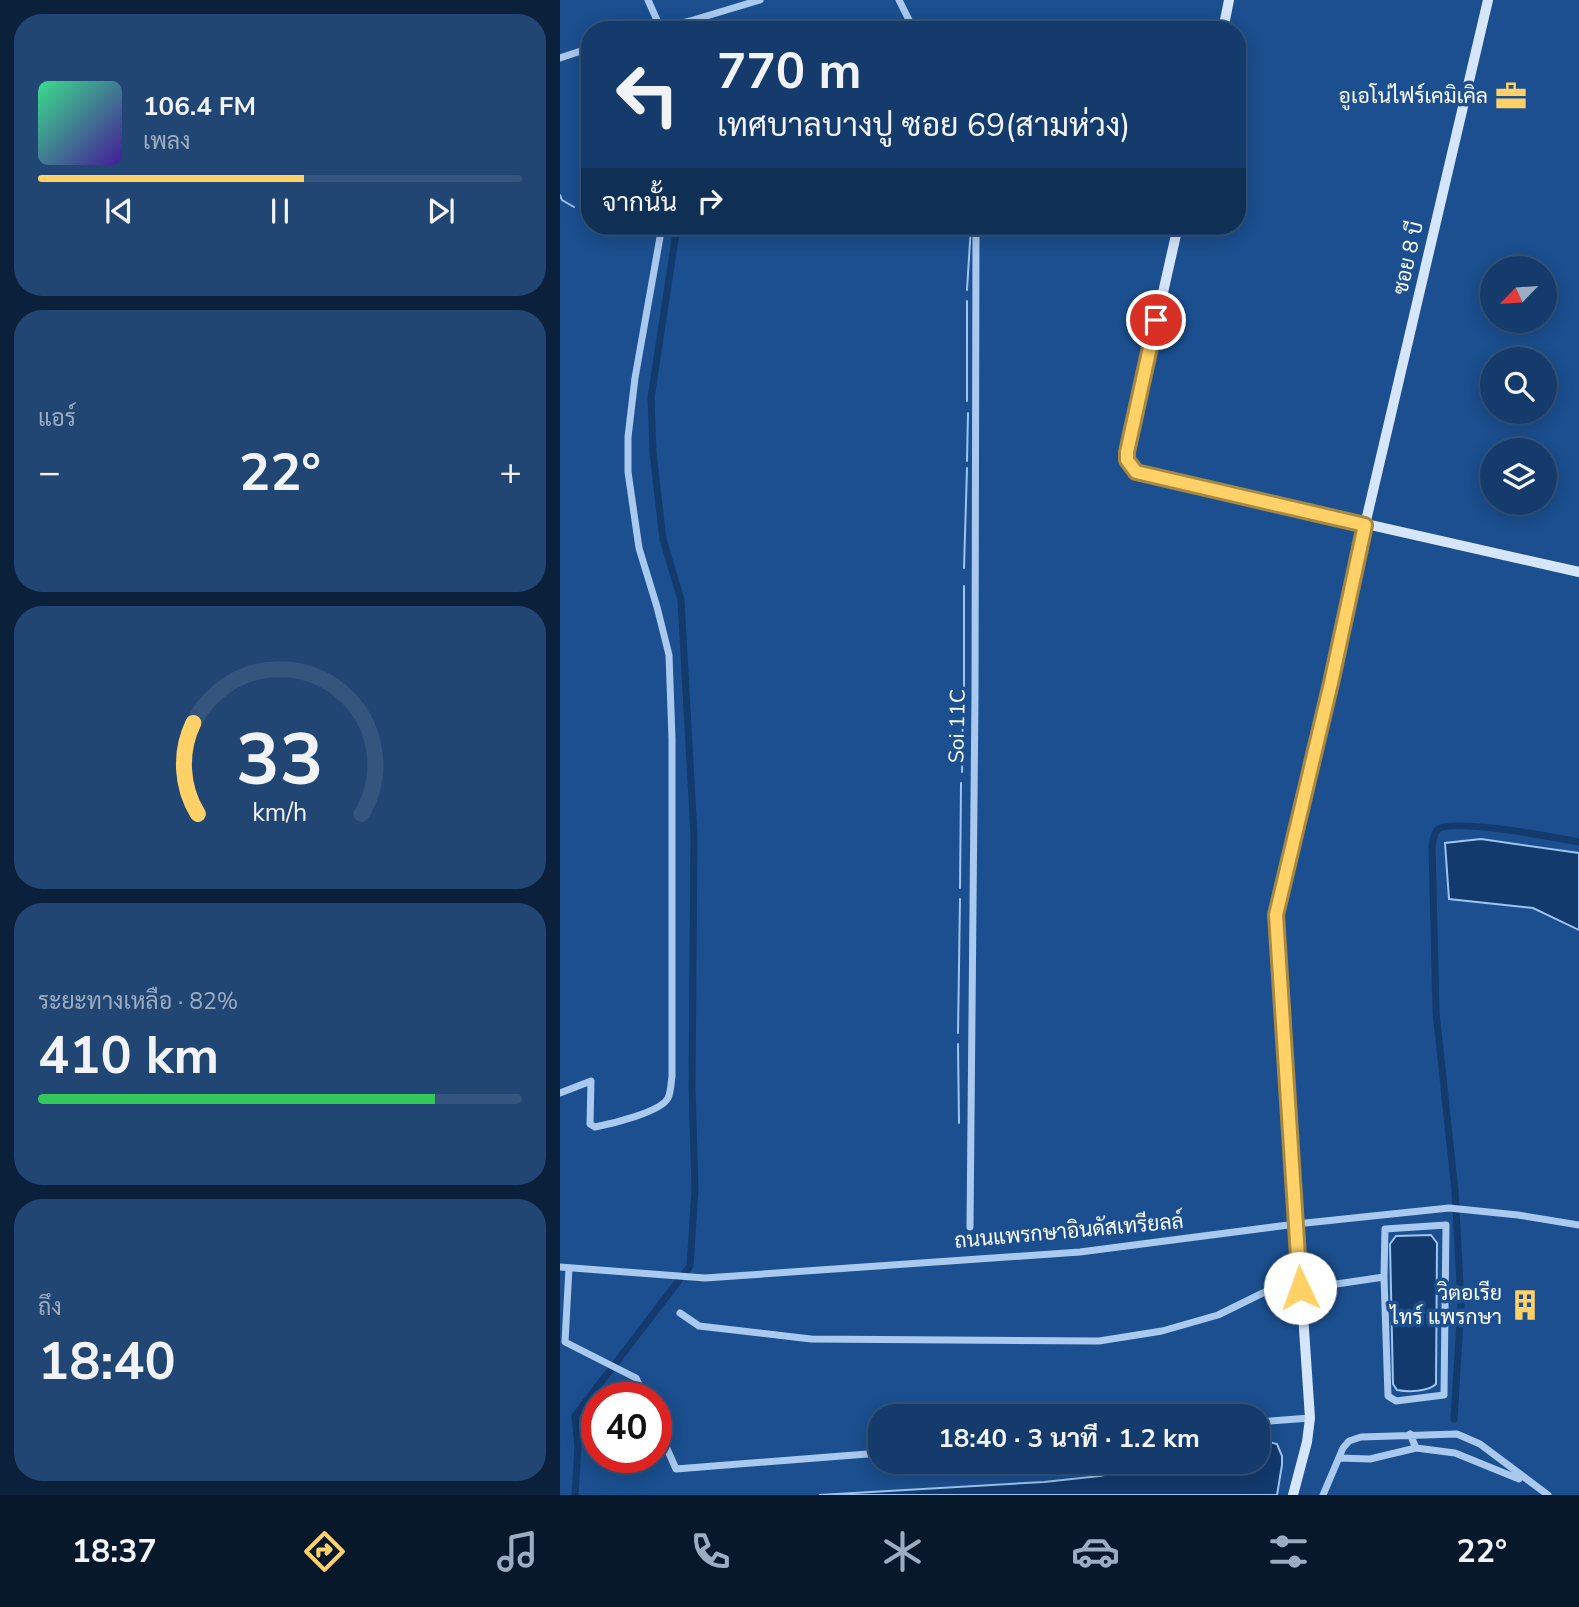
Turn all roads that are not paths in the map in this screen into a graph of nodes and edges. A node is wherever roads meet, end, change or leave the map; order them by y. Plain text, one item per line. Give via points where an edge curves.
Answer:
1 (648, 0) edge
2 (760, 0) edge
3 (900, 0) edge
4 (1229, 0) edge
5 (1488, 0) edge
6 (656, 21) edge
7 (693, 21) edge
8 (910, 21) edge
9 (1225, 21) edge
10 (581, 51) edge
11 (560, 58) edge
12 (660, 235) edge
13 (976, 235) edge
14 (1176, 235) edge
15 (1365, 525) junction
16 (1579, 572) edge
17 (560, 1093) edge
18 (1296, 1224) junction
19 (1579, 1225) edge
20 (970, 1227) dead end
21 (560, 1267) edge
22 (569, 1268) junction
23 (1384, 1277) junction
24 (1296, 1290) junction
25 (680, 1313) dead end
26 (638, 1382) edge
27 (1310, 1418) junction
28 (1270, 1421) edge
29 (1410, 1434) junction
30 (1416, 1448) junction
31 (868, 1454) edge
32 (1339, 1458) junction
33 (672, 1460) edge
34 (1538, 1487) junction
35 (1293, 1495) edge
36 (1322, 1495) edge
37 (1548, 1495) edge

1 - 6 street
2 - 7 street
3 - 8 street
4 - 9 street
5 - 15 street, ซอย 8 บี
10 - 11 street
12 - 17 street via 635,378 628,472 639,548 669,655 672,1076 661,1106 595,1127 590,1124 591,1081
13 - 20 street, Soi 11C
14 - 15 street via 1127,460 1136,472
15 - 16 street
15 - 18 street, ซอย 8 บี via 1276,915
18 - 19 street, ถนนแพรกษาอินดัสเทรียลล์ via 1449,1209
18 - 22 street, ถนนแพรกษาอินดัสเทรียลล์ via 1080,1252 699,1277
18 - 24 street, ซอย 8 บี
21 - 22 street, ถนนแพรกษาอินดัสเทรียลล์
22 - 26 street via 565,1342
23 - 23 street via 1388,1396 1396,1401 1444,1395 1446,1225 1385,1229
23 - 24 street
24 - 25 street via 1272,1289 1218,1315 1162,1331 1099,1341 811,1339 699,1326
24 - 27 street, ซอย 8 บี
27 - 28 street
27 - 35 street, ซอย 8 บี
29 - 30 street
29 - 32 street via 1349,1441
29 - 34 street via 1457,1434 1480,1444
30 - 32 street via 1370,1459
30 - 34 street via 1455,1453
31 - 33 street via 676,1469
32 - 36 street
34 - 37 street

